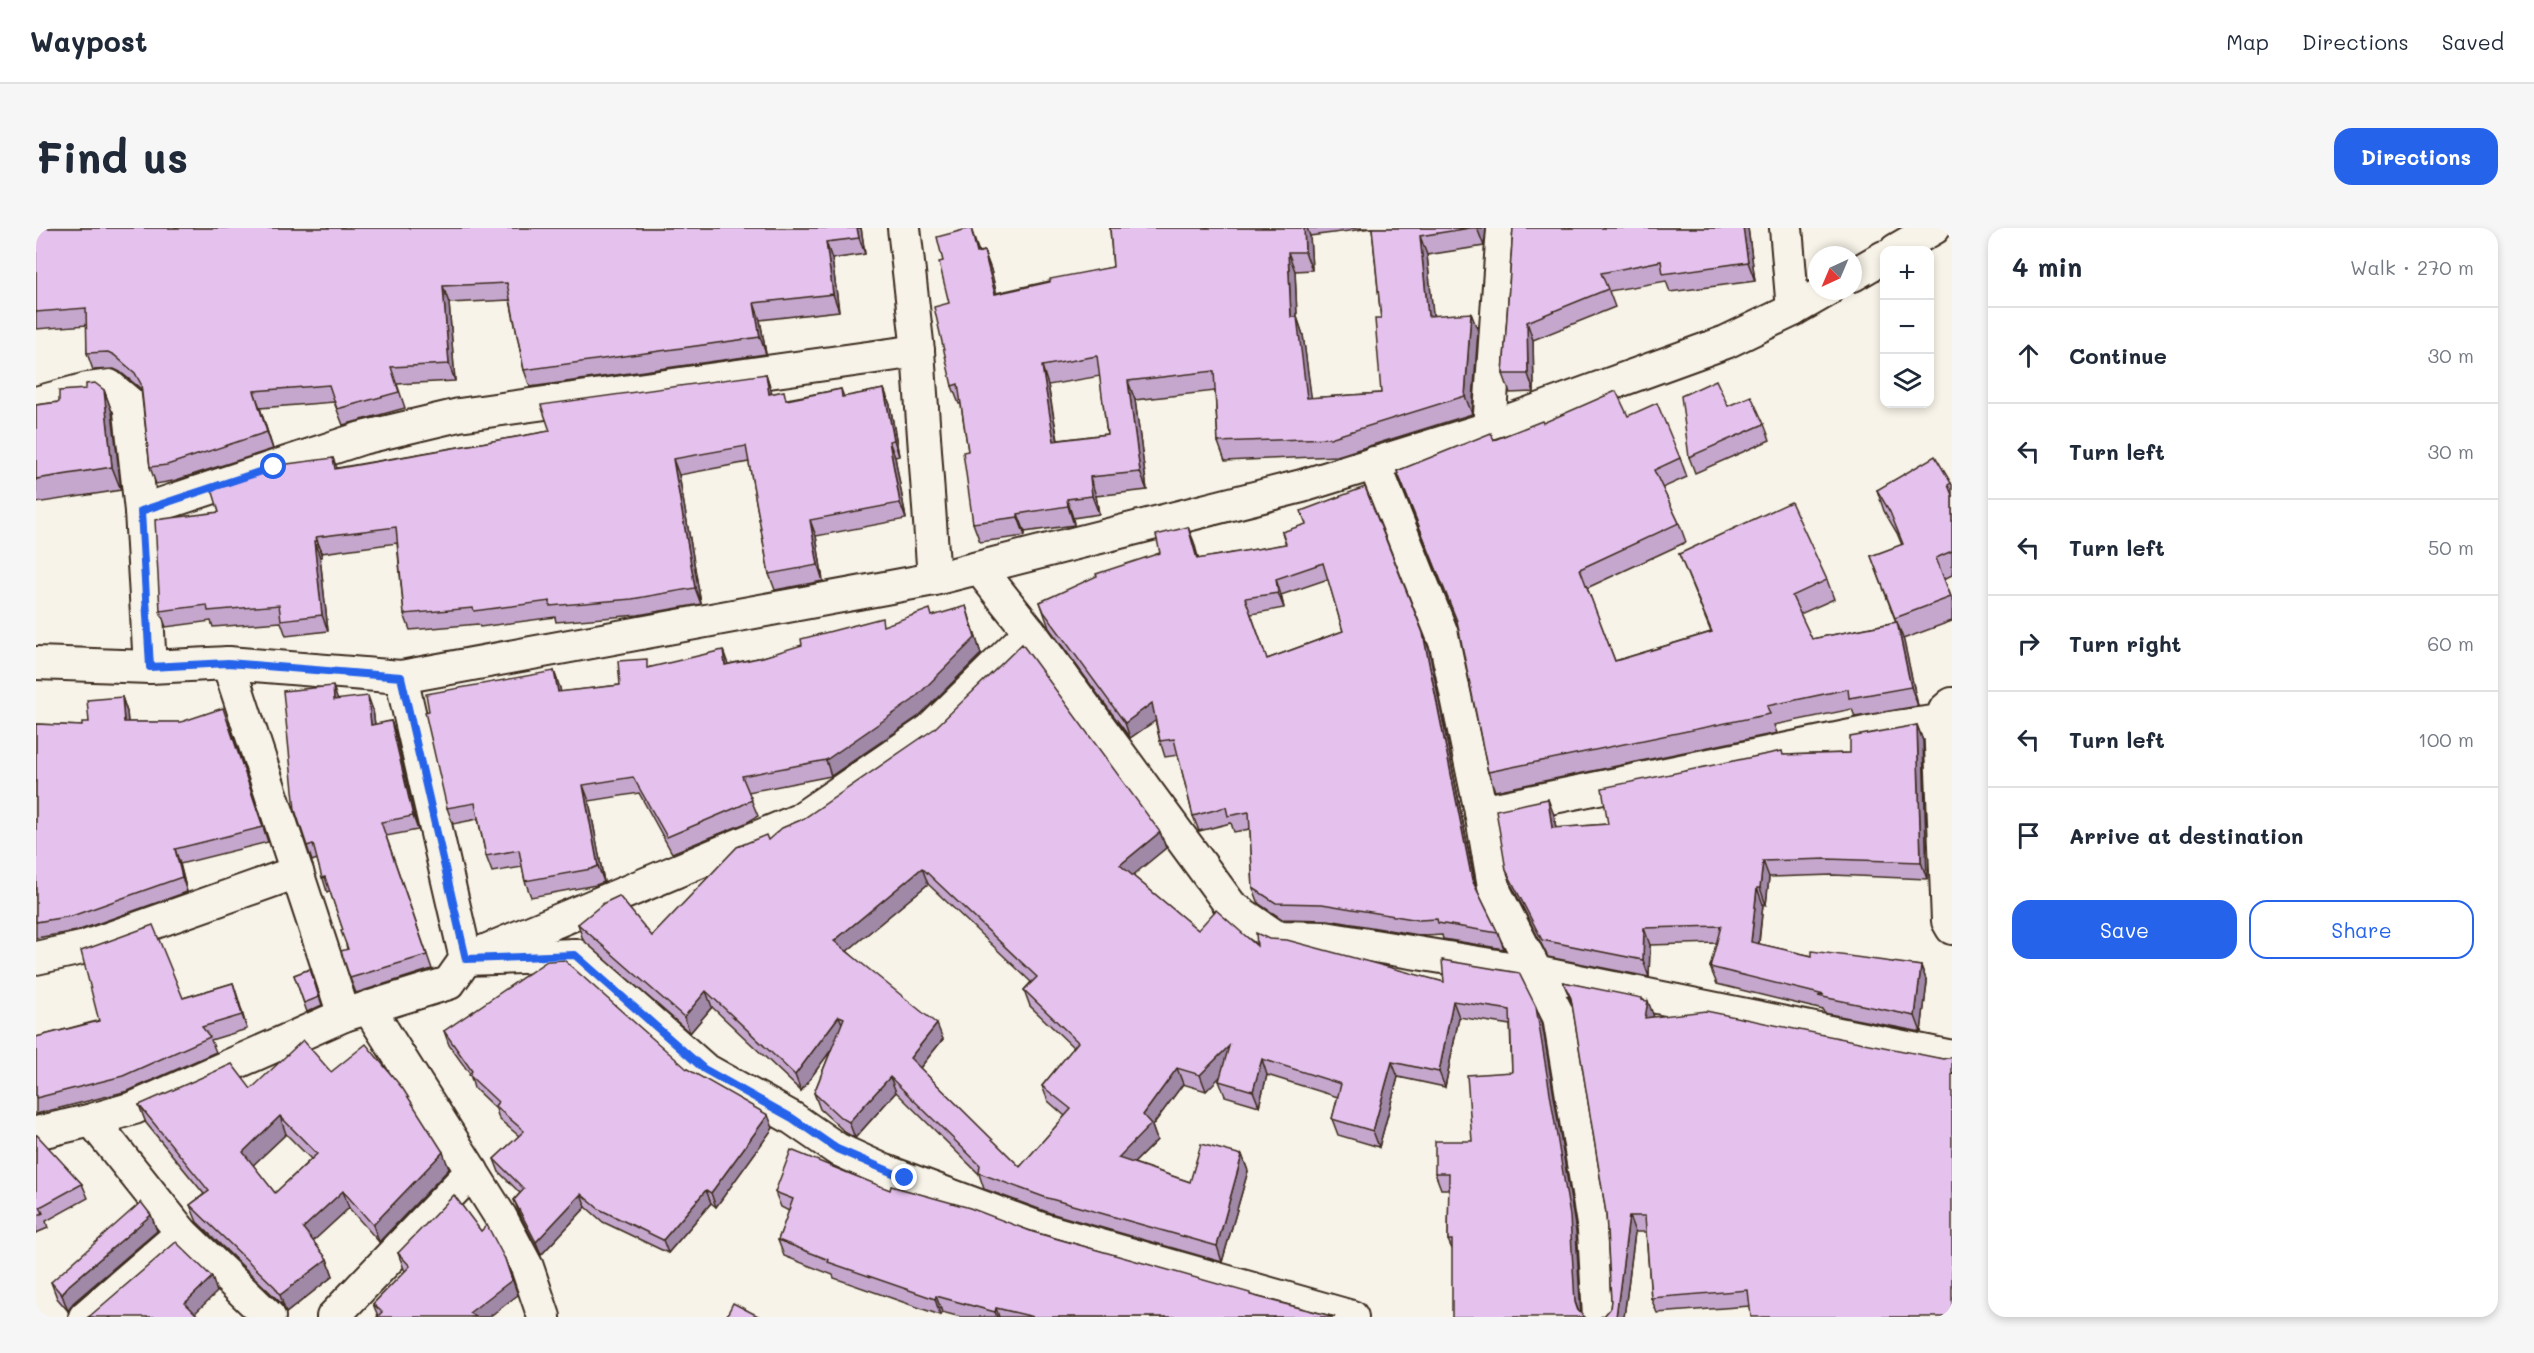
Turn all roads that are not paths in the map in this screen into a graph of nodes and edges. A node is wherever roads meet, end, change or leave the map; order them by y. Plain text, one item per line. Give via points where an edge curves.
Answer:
1 (904, 228) edge
2 (1503, 228) edge
3 (1786, 228) edge
4 (1934, 228) edge
5 (1903, 246) edge
6 (1880, 259) edge
7 (1862, 270) edge
8 (1811, 300) edge
9 (1793, 310) junction
10 (918, 351) junction
11 (36, 403) edge
12 (1489, 428) junction
13 (1374, 463) junction
14 (141, 511) junction
15 (979, 568) junction
16 (934, 579) junction
17 (1030, 632) junction
18 (36, 663) edge
19 (228, 663) junction
20 (150, 667) junction
21 (401, 677) junction
22 (1946, 712) edge
23 (1948, 790) edge
24 (1482, 812) junction
25 (297, 872) junction
26 (1952, 928) edge
27 (36, 958) edge
28 (466, 959) junction
29 (1534, 972) junction
30 (356, 1011) junction
31 (1952, 1057) edge
32 (36, 1106) edge
33 (92, 1120) junction
34 (48, 1130) edge
35 (472, 1171) junction
36 (183, 1233) junction
37 (85, 1317) edge
38 (269, 1317) edge
39 (333, 1317) edge
40 (544, 1317) edge
41 (1352, 1317) edge
42 (1599, 1317) edge

1 - 10 street
2 - 12 street
3 - 9 street
4 - 5 street
6 - 7 street
8 - 9 street
9 - 12 street via 1725,342
10 - 14 street via 459,416 362,438
10 - 16 street
11 - 14 street via 109,386 129,403
12 - 13 street
13 - 15 street via 1302,486
13 - 24 street via 1446,644
14 - 20 street
15 - 16 street
15 - 17 street
16 - 21 street
17 - 28 street via 930,730 799,820
17 - 29 street via 1231,906 1276,937 1325,938
18 - 20 street
19 - 20 street
19 - 21 street
19 - 25 street
21 - 28 street
22 - 23 street
22 - 24 street via 1895,727
23 - 26 street via 1948,921
24 - 29 street via 1495,892
25 - 27 street via 82,948
25 - 30 street
28 - 30 street via 449,983
28 - 41 street via 575,955 704,1069 792,1118 837,1149 1044,1230
29 - 31 street
29 - 42 street via 1559,1017 1594,1230
30 - 33 street via 134,1108
30 - 35 street
32 - 34 street
33 - 34 street
33 - 36 street
35 - 39 street
35 - 40 street via 527,1267
36 - 37 street
36 - 38 street

